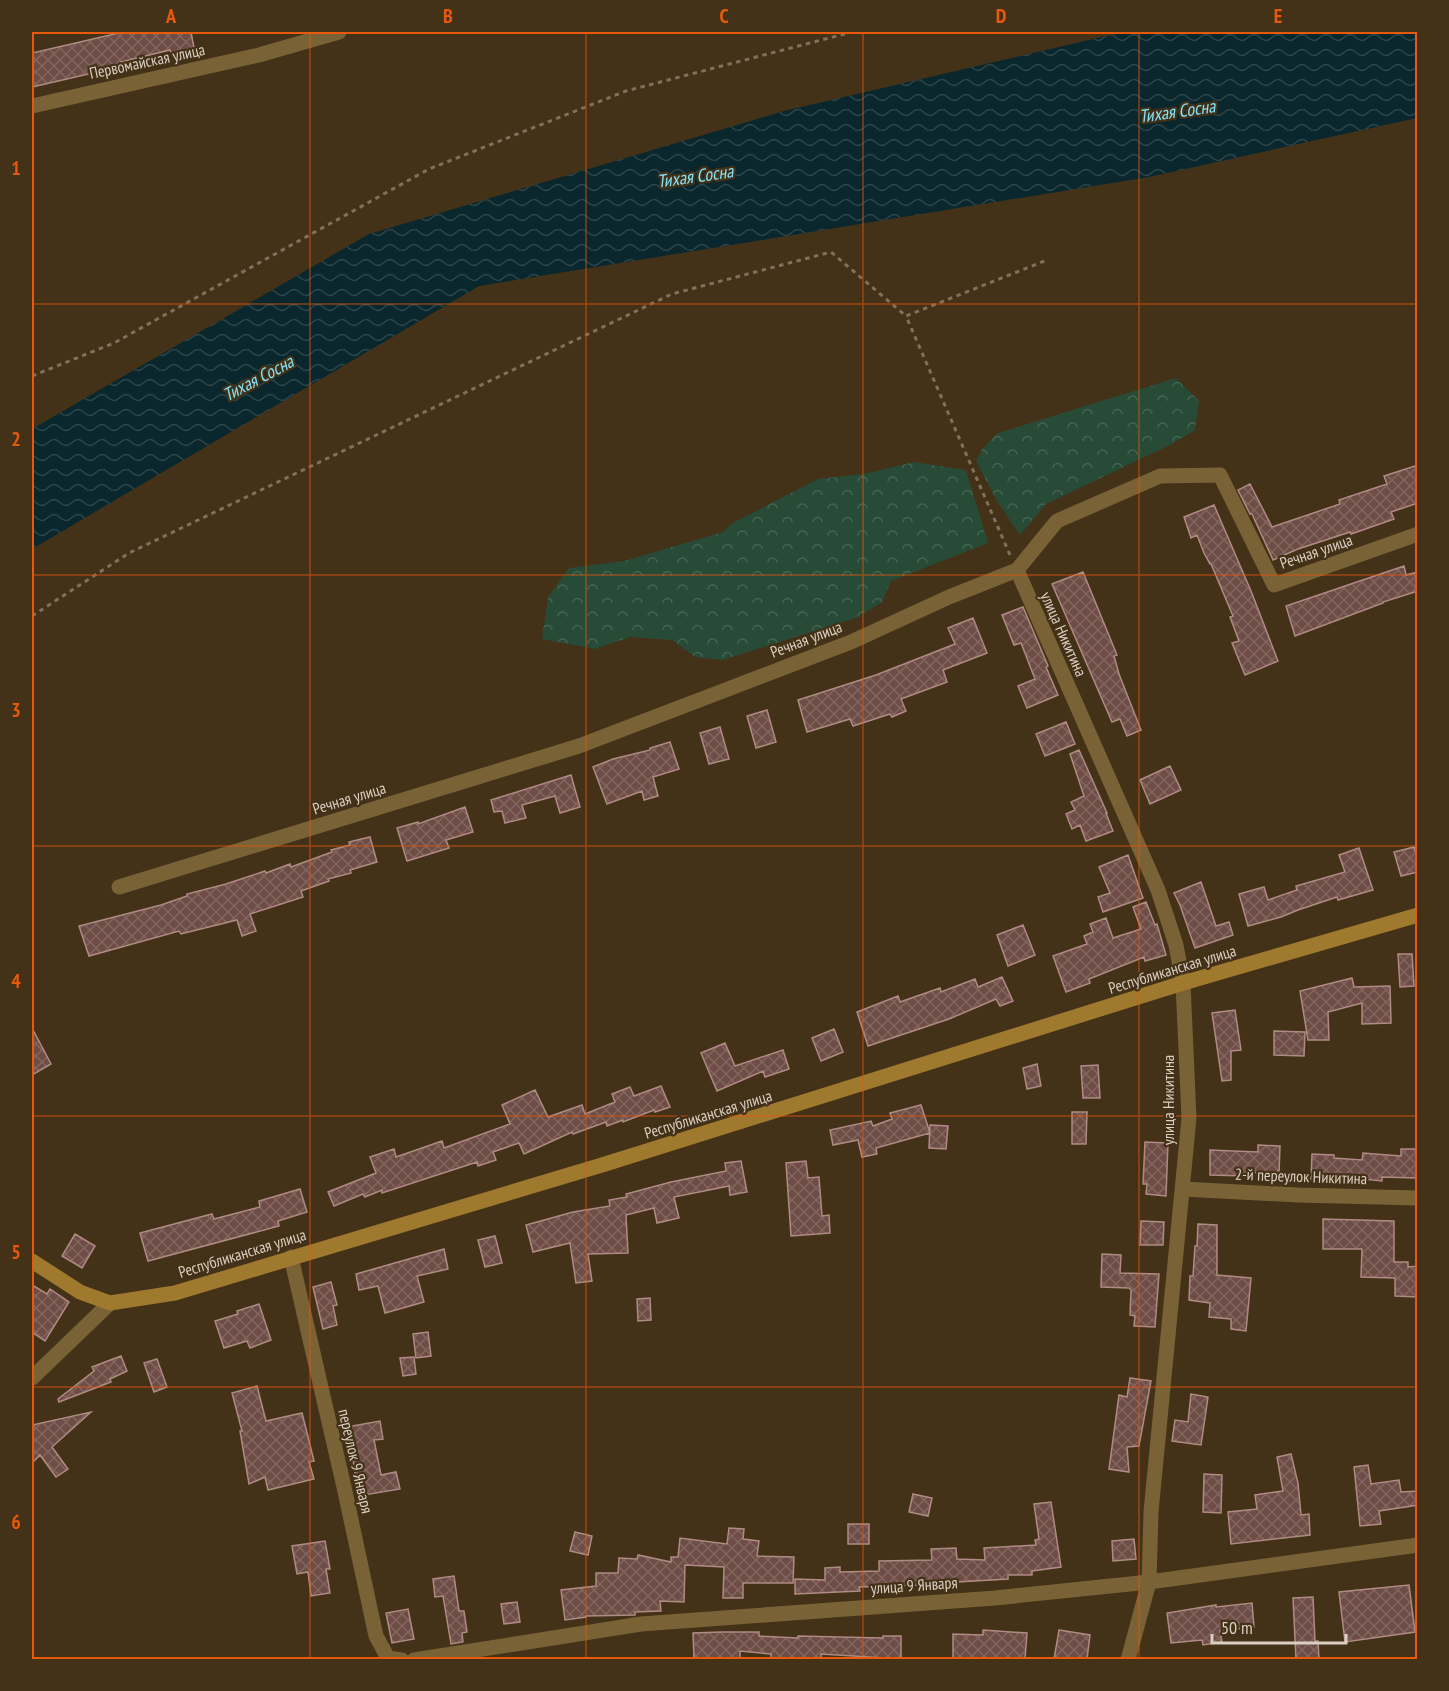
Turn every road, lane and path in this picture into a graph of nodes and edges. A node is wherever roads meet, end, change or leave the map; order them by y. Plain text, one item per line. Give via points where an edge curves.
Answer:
1 (339, 32) edge
2 (852, 32) edge
3 (32, 106) edge
4 (1047, 260) dead end
5 (906, 316) junction
6 (32, 376) edge
7 (1418, 534) edge
8 (1017, 570) junction
9 (32, 616) edge
10 (119, 886) dead end
11 (1418, 915) edge
12 (1183, 983) junction
13 (1183, 1189) junction
14 (1418, 1198) edge
15 (291, 1257) junction
16 (32, 1260) edge
17 (110, 1303) junction
18 (32, 1378) edge
19 (1418, 1545) edge
20 (1149, 1582) junction
21 (402, 1659) edge
22 (414, 1659) edge
23 (1128, 1659) edge

1 - 3 street, Первомайская улица via 259,55
2 - 6 path via 626,90 429,169 114,343
4 - 5 path
5 - 8 path
5 - 9 path via 831,252 672,294 129,553
7 - 8 street, Речная улица via 1274,585 1220,475 1160,476 1057,521
8 - 10 street, Речная улица via 851,642 579,746
8 - 12 street, улица Никитина via 1158,890 1176,945
11 - 12 street, Республиканская улица
12 - 13 street, улица Никитина via 1189,1118
12 - 15 street, Республиканская улица via 602,1165
13 - 14 street, 2-й переулок Никитина
13 - 20 street, улица Никитина via 1151,1512
15 - 17 street, Республиканская улица via 175,1293
15 - 21 street, переулок 9 Января via 376,1636 388,1658
16 - 17 street via 80,1292
17 - 18 street
19 - 20 street, улица 9 Января
20 - 22 street, улица 9 Января via 995,1598 641,1624
20 - 23 street, улица Никитина

